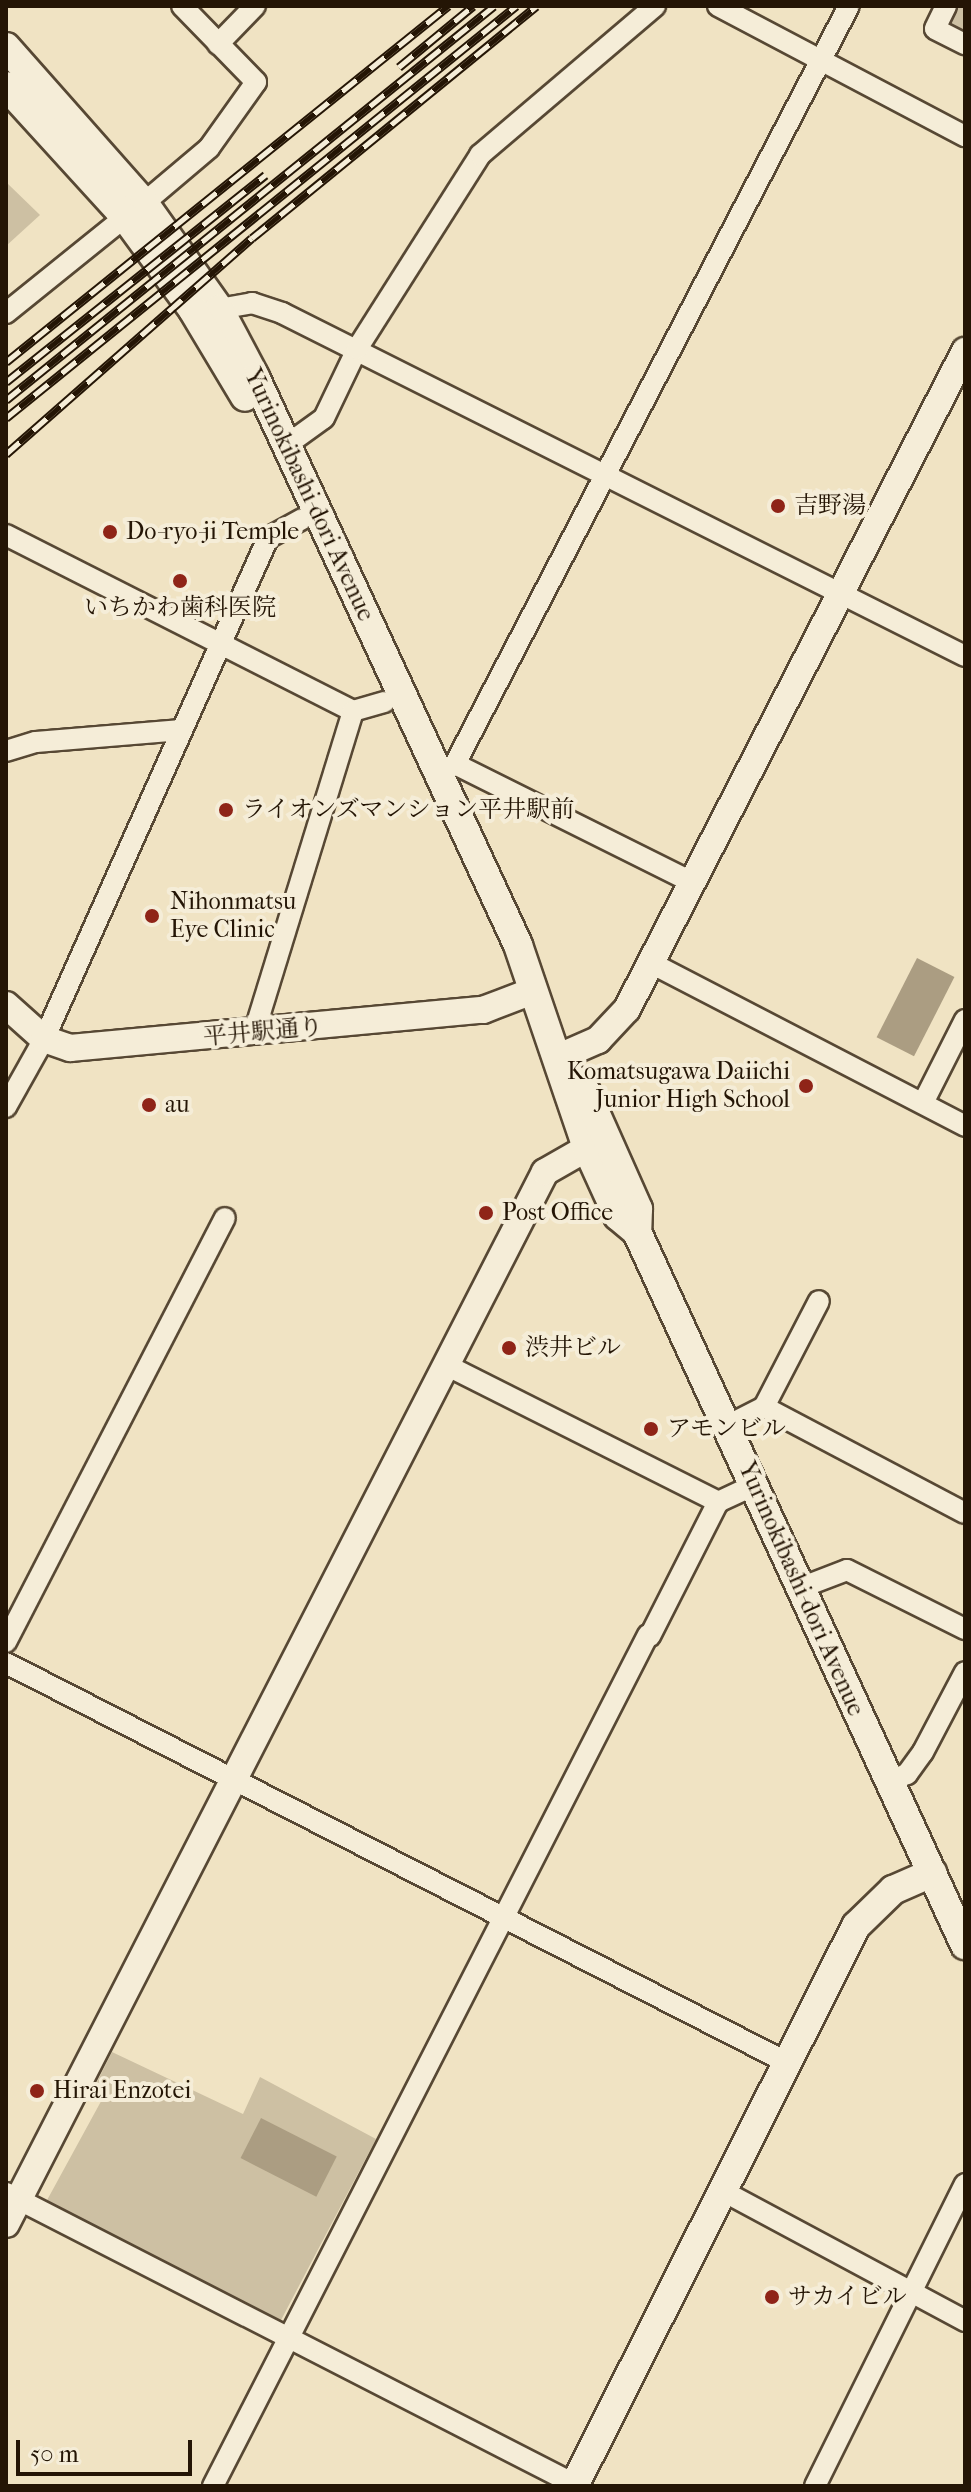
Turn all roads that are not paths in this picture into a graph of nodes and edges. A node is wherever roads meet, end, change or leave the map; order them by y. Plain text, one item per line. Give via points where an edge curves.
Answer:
1 (182, 6) edge
2 (255, 6) edge
3 (655, 6) edge
4 (718, 6) edge
5 (849, 6) edge
6 (946, 6) edge
7 (218, 44) junction
8 (965, 44) edge
9 (6, 47) edge
10 (817, 62) junction
11 (6, 86) edge
12 (965, 136) edge
13 (135, 210) junction
14 (219, 309) junction
15 (6, 313) edge
16 (357, 349) junction
17 (965, 351) edge
18 (288, 444) junction
19 (604, 473) junction
20 (302, 519) junction
21 (6, 535) edge
22 (840, 594) junction
23 (219, 645) junction
24 (965, 656) edge
25 (385, 702) junction
26 (353, 711) junction
27 (182, 730) junction
28 (6, 751) edge
29 (447, 769) junction
30 (692, 882) junction
31 (651, 963) junction
32 (530, 992) junction
33 (7, 1009) edge
34 (965, 1020) edge
35 (254, 1033) junction
36 (44, 1039) junction
37 (562, 1064) junction
38 (923, 1103) junction
39 (6, 1107) edge
40 (965, 1126) edge
41 (587, 1148) junction
42 (225, 1218) dead end
43 (637, 1232) junction
44 (819, 1301) dead end
45 (446, 1365) junction
46 (764, 1407) junction
47 (727, 1426) junction
48 (754, 1485) junction
49 (718, 1502) junction
50 (965, 1513) edge
51 (800, 1588) junction
52 (965, 1629) edge
53 (6, 1642) edge
54 (6, 1663) edge
55 (965, 1672) edge
56 (233, 1780) junction
57 (888, 1782) junction
58 (932, 1873) junction
59 (503, 1916) junction
60 (965, 1945) edge
61 (786, 2062) junction
62 (965, 2184) edge
63 (721, 2190) junction
64 (12, 2196) edge
65 (6, 2224) edge
66 (911, 2293) junction
67 (965, 2321) edge
68 (290, 2337) junction
69 (213, 2486) edge
70 (576, 2486) edge
71 (815, 2486) edge

1 - 7 street
2 - 7 street
3 - 16 street via 480,155
4 - 10 street
5 - 10 street
6 - 8 street via 935,29
7 - 13 street via 256,82 209,148
9 - 13 main road, Yurinokibashi-dori Avenue
10 - 12 street
10 - 19 street
11 - 13 main road, Yurinokibashi-dori Avenue
13 - 14 main road, Yurinokibashi-dori Avenue
13 - 15 street
13 - 20 main road, Yurinokibashi-dori Avenue via 240,387
14 - 16 street via 252,303
14 - 18 main road, Yurinokibashi-dori Avenue
16 - 18 street via 324,418
16 - 19 street
17 - 22 street
18 - 29 main road, Yurinokibashi-dori Avenue
19 - 22 street
19 - 29 street
20 - 23 street via 268,538
20 - 25 main road, Yurinokibashi-dori Avenue
21 - 23 street
22 - 24 street
22 - 30 street
23 - 26 street
23 - 27 street
25 - 26 street
25 - 32 main road, Yurinokibashi-dori Avenue via 502,951
26 - 35 street
27 - 28 street via 36,742
27 - 36 street
29 - 30 street
29 - 32 main road, Yurinokibashi-dori Avenue via 518,945
30 - 31 street
31 - 37 street via 609,1031
31 - 38 street
32 - 35 street, 平井駅通り via 483,1010
32 - 37 main road, Yurinokibashi-dori Avenue
33 - 36 street, 平井駅通り
34 - 38 street
35 - 36 street, 平井駅通り via 70,1048
36 - 39 street
37 - 41 main road, Yurinokibashi-dori Avenue via 567,1101
37 - 43 main road, Yurinokibashi-dori Avenue via 592,1107 638,1209
38 - 40 street
41 - 43 main road, Yurinokibashi-dori Avenue via 618,1216
41 - 45 street via 545,1172
42 - 53 street
43 - 47 main road, Yurinokibashi-dori Avenue
44 - 46 street
45 - 49 street
45 - 56 street
46 - 47 street
46 - 50 street
47 - 48 main road, Yurinokibashi-dori Avenue
48 - 49 street
48 - 51 main road, Yurinokibashi-dori Avenue
49 - 59 street
51 - 52 street via 847,1570
51 - 57 main road, Yurinokibashi-dori Avenue
54 - 56 street
55 - 57 street via 923,1752 907,1774
56 - 59 street
56 - 64 street
57 - 58 main road, Yurinokibashi-dori Avenue
58 - 60 main road, Yurinokibashi-dori Avenue
58 - 61 main road via 893,1890 865,1913
59 - 61 street
59 - 68 street
61 - 63 main road
62 - 66 street
63 - 66 street
63 - 70 main road
64 - 65 street
64 - 68 street
66 - 67 street
66 - 71 street
68 - 69 street
68 - 70 street

